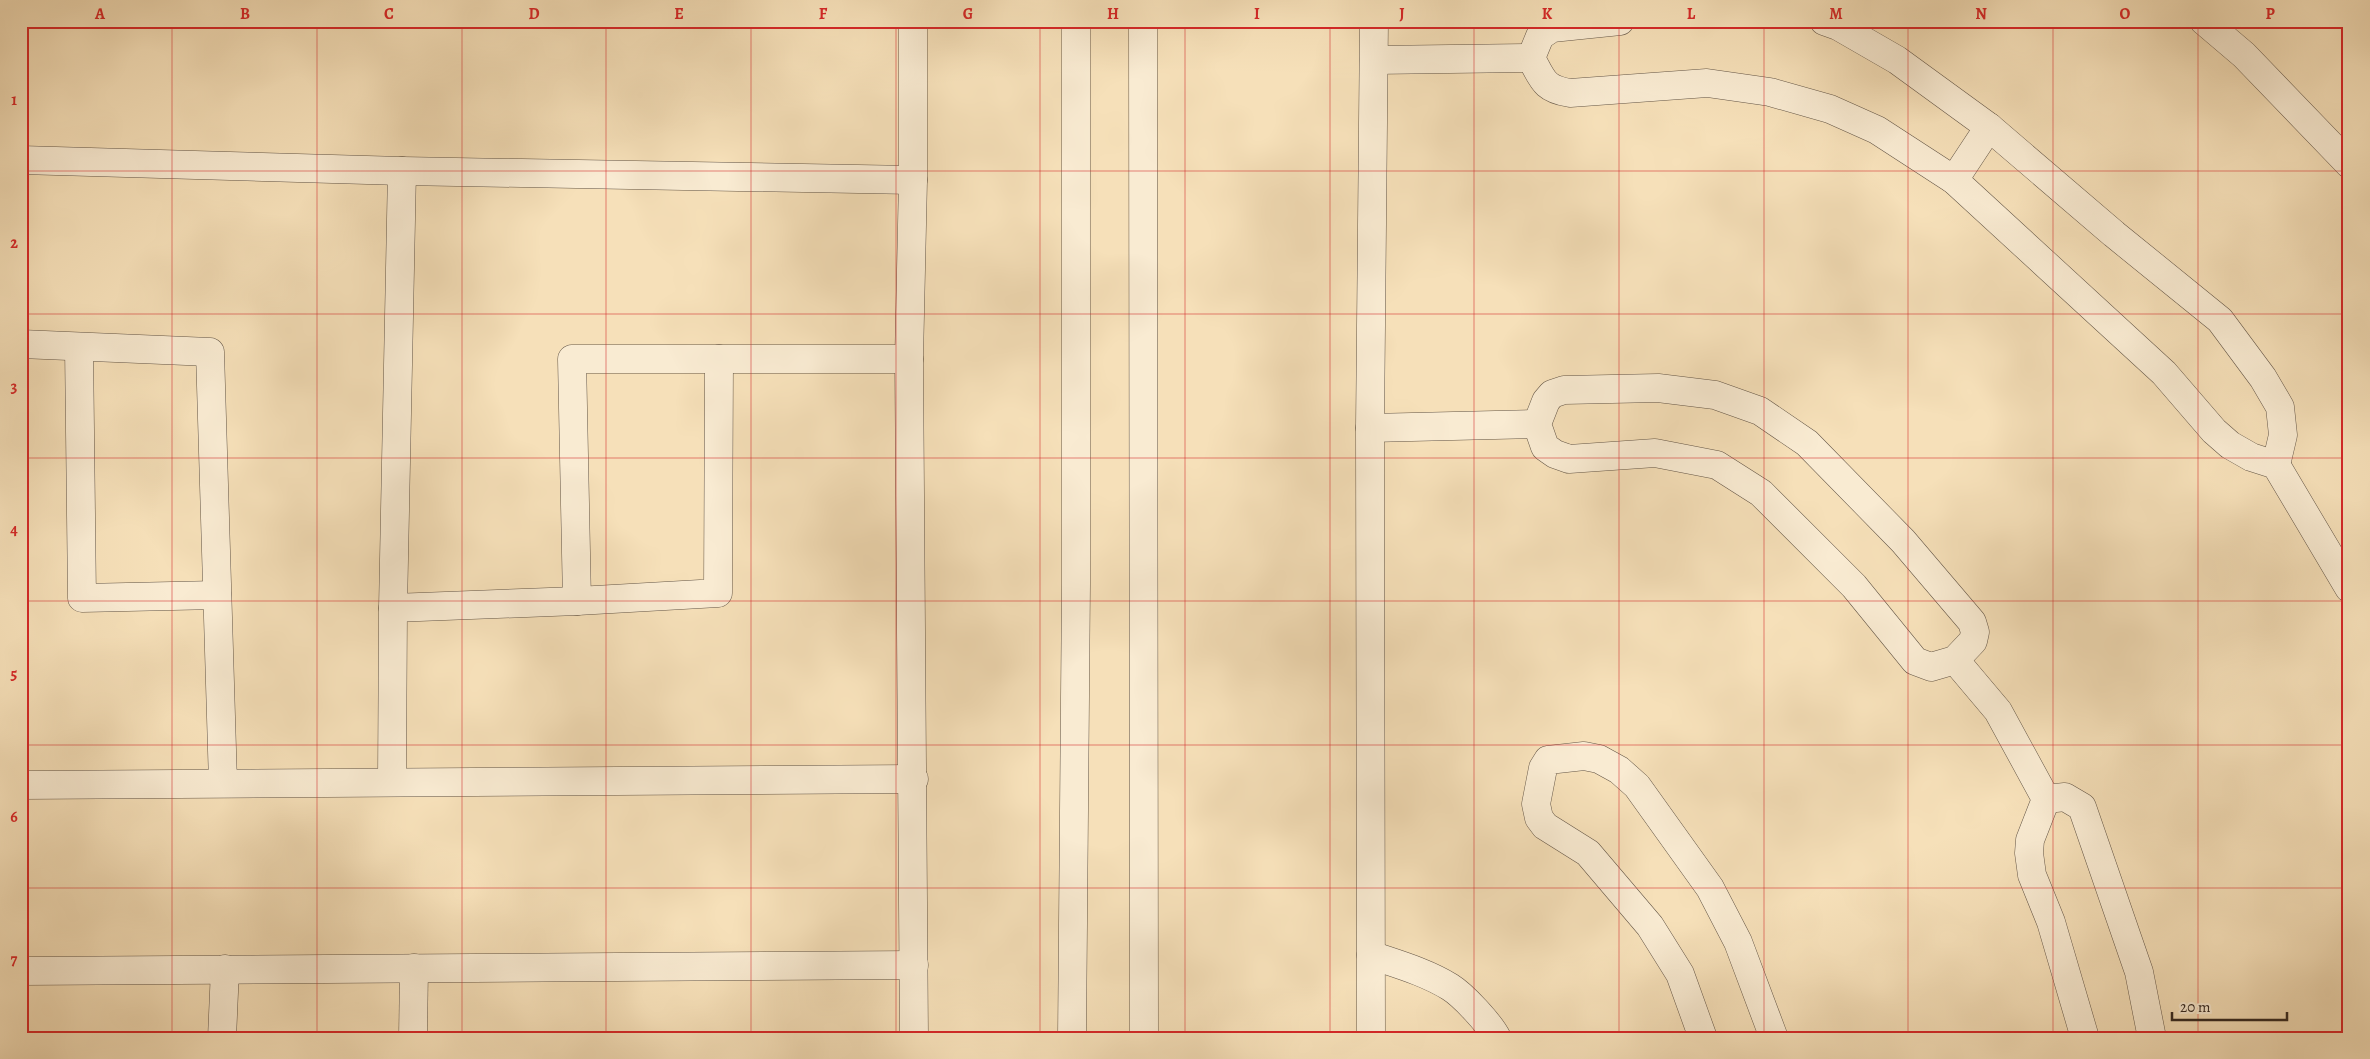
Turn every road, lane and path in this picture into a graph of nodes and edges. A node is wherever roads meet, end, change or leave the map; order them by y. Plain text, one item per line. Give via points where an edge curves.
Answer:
1 (913, 21) edge
2 (1076, 21) edge
3 (1143, 21) edge
4 (1374, 21) edge
5 (1620, 21) edge
6 (1824, 21) edge
7 (2204, 21) edge
8 (1531, 58) junction
9 (1374, 60) junction
10 (1989, 127) junction
11 (21, 160) edge
12 (2349, 164) edge
13 (402, 172) junction
14 (913, 180) junction
15 (1954, 180) junction
16 (21, 344) edge
17 (79, 346) junction
18 (909, 359) junction
19 (719, 360) junction
20 (1537, 424) junction
21 (1370, 428) junction
22 (2276, 465) junction
23 (2349, 588) edge
24 (217, 595) junction
25 (577, 601) junction
26 (393, 608) junction
27 (1955, 660) junction
28 (914, 779) junction
29 (392, 782) junction
30 (223, 783) junction
31 (21, 785) edge
32 (2046, 799) junction
33 (1371, 955) junction
34 (914, 965) junction
35 (414, 968) junction
36 (225, 970) junction
37 (21, 971) edge
38 (222, 1038) edge
39 (413, 1038) edge
40 (914, 1038) edge
41 (1072, 1038) edge
42 (1144, 1038) edge
43 (1371, 1038) edge
44 (1497, 1038) edge
45 (1703, 1038) edge
46 (1774, 1038) edge
47 (2085, 1038) edge
48 (2152, 1038) edge

1 - 14 street
2 - 41 street
3 - 42 street
4 - 9 street
5 - 8 street via 1552,28 1540,36
6 - 10 street via 1897,60
7 - 12 street via 2244,55
8 - 9 street
8 - 15 street via 1544,82 1554,91 1570,93 1707,83 1770,92 1830,109 1877,130
9 - 21 street
10 - 15 street
10 - 22 street via 2220,320 2263,378 2280,408 2283,435
11 - 13 street
13 - 14 street
13 - 26 street
14 - 18 street
15 - 22 street via 2164,372 2214,431 2251,457
16 - 17 street
17 - 24 street via 210,352
17 - 24 street via 82,598
18 - 19 street
18 - 28 street
19 - 25 street via 718,593
19 - 25 street via 572,359
20 - 21 street
20 - 27 street via 1545,447 1569,459 1655,453 1717,465 1761,493 1854,586 1915,661 1932,667
20 - 27 street via 1546,401 1552,394 1564,390 1668,389 1715,395 1760,411 1806,443 1903,541 1972,622 1973,641
21 - 33 street
22 - 23 street
24 - 30 street
25 - 26 street
26 - 29 street
27 - 32 street via 1998,711
28 - 29 street
28 - 34 street
29 - 30 street
30 - 31 street
32 - 47 street via 2030,840 2032,874 2051,922
32 - 48 street via 2065,798 2082,807 2139,972
33 - 43 street
33 - 44 street via 1451,987 1491,1027
34 - 35 street
34 - 40 street
35 - 36 street
35 - 39 street
36 - 37 street
36 - 38 street
45 - 46 street via 1680,974 1650,926 1588,853 1545,826 1539,818 1536,804 1543,768 1548,760 1584,756 1600,759 1637,786 1710,888 1738,942

